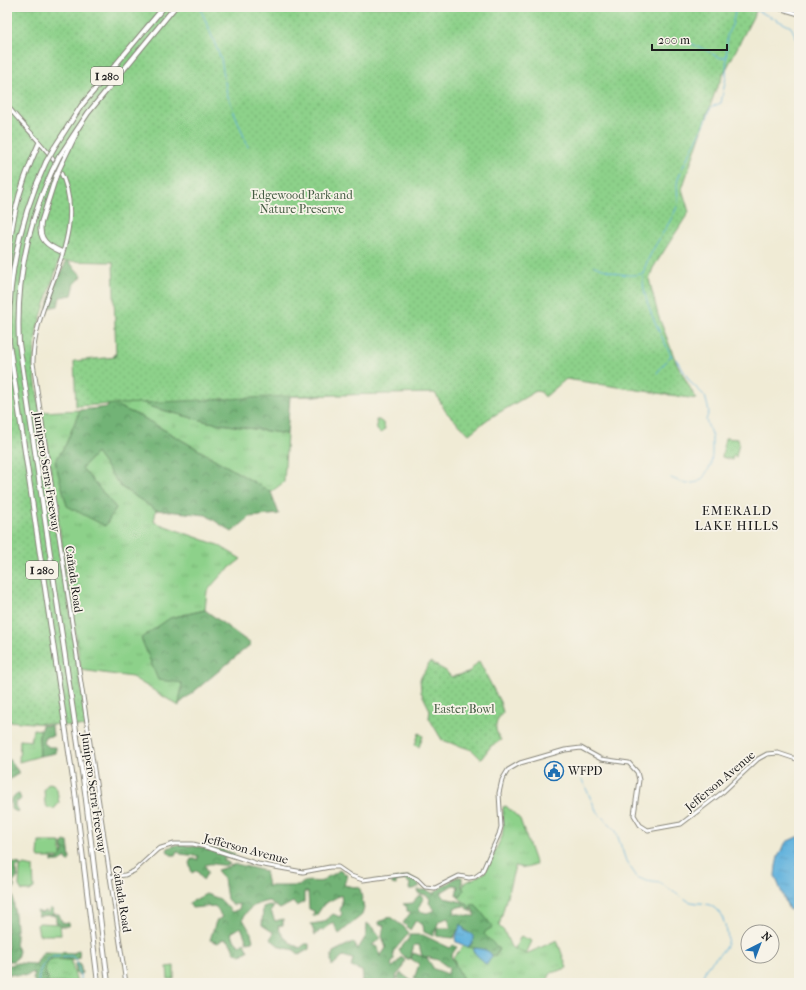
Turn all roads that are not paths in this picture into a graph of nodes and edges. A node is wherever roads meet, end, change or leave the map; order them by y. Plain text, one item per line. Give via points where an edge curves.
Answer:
1 (164, 7) edge
2 (175, 7) edge
3 (775, 7) edge
4 (799, 14) edge
5 (7, 105) edge
6 (82, 123) junction
7 (39, 143) junction
8 (62, 252) junction
9 (7, 281) edge
10 (7, 293) edge
11 (9, 329) junction
12 (799, 760) edge
13 (110, 876) junction
14 (98, 983) edge
15 (108, 983) edge
16 (126, 983) edge

1 - 11 highway, Junipero Serra Freeway / I 280, bridge via 81,106 46,162 29,204 17,246 10,288
2 - 6 highway, Junipero Serra Freeway / I 280
3 - 4 main road
5 - 7 main road, Cañada Road
6 - 8 highway, bridge via 56,176 41,223 40,231 46,244
6 - 15 highway, Junipero Serra Freeway / I 280, bridge via 59,157 37,208 24,262 19,303 19,343 85,792
7 - 8 main road, Cañada Road via 59,170 68,193 70,220
7 - 9 highway via 16,201
8 - 13 main road, Cañada Road via 37,329 33,363
10 - 11 highway
11 - 14 highway, Junipero Serra Freeway / I 280 via 12,372 75,793
12 - 13 main road, Jefferson Avenue via 778,753 767,754 681,824 648,830 640,826 634,815 639,780 637,772 629,763 601,759 581,748 520,763 508,770 502,780 499,793 501,827 482,872 475,877 459,876 436,888 425,887 407,874 363,880 338,867 303,872 258,864 209,848 180,844 166,845 153,852 134,871
13 - 16 main road, Cañada Road

